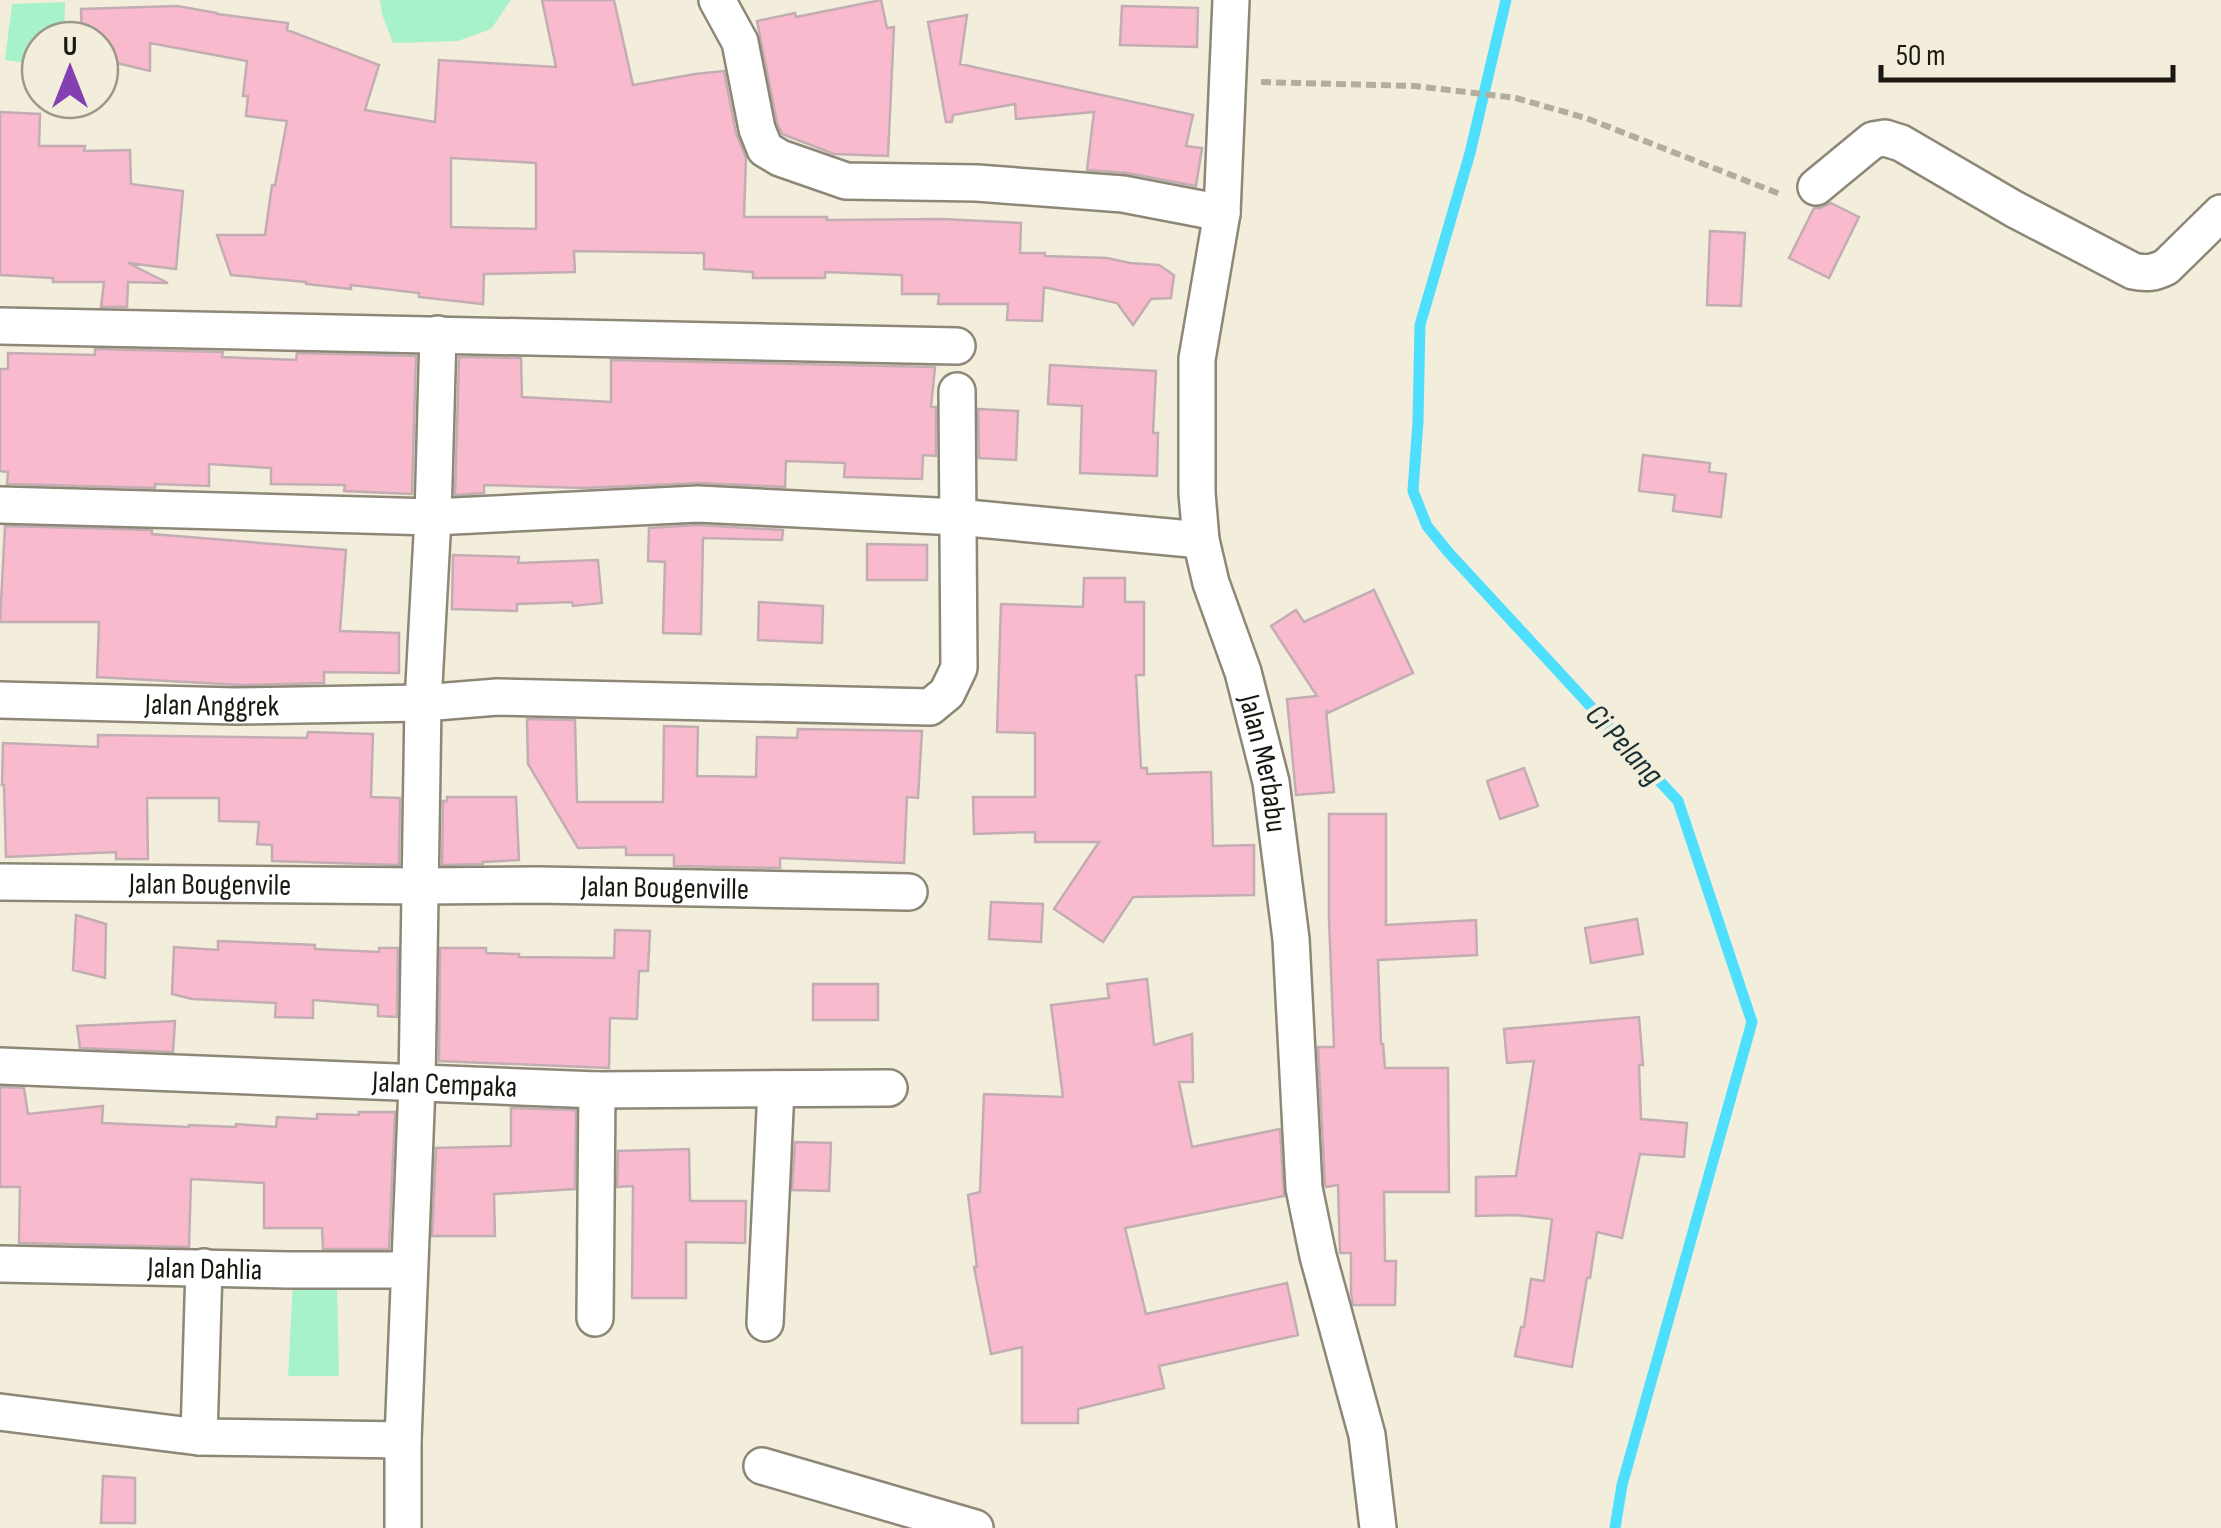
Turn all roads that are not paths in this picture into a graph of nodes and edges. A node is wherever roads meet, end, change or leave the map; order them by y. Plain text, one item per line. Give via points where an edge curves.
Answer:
1 (716, 0) edge
2 (1231, 0) edge
3 (1816, 188) road end
4 (2221, 212) edge
5 (1222, 213) junction
6 (0, 326) edge
7 (438, 334) junction
8 (957, 346) dead end
9 (957, 392) dead end
10 (0, 505) edge
11 (433, 516) junction
12 (957, 516) junction
13 (1201, 540) junction
14 (0, 700) edge
15 (423, 703) junction
16 (0, 882) edge
17 (420, 886) junction
18 (909, 892) dead end
19 (0, 1066) edge
20 (417, 1084) junction
21 (890, 1088) dead end
22 (776, 1089) junction
23 (597, 1090) junction
24 (0, 1264) edge
25 (204, 1267) junction
26 (409, 1270) junction
27 (595, 1318) dead end
28 (765, 1323) dead end
29 (0, 1412) edge
30 (199, 1437) junction
31 (403, 1440) junction
32 (762, 1466) dead end
33 (404, 1528) edge
34 (974, 1528) edge
35 (1378, 1528) edge

1 - 5 street via 740,42 756,129 765,150 780,158 846,181 1123,194
2 - 5 street, Jalan Merbabu
3 - 4 street via 1884,138 2144,273 2166,267
5 - 13 street, Jalan Merbabu via 1197,359
6 - 7 street
7 - 8 street
7 - 11 street
9 - 12 street
10 - 11 street
11 - 12 street via 698,504
11 - 15 street
12 - 13 street
12 - 15 street, Jalan Anggrek via 959,668 948,694 930,707 497,697
13 - 35 street, Jalan Merbabu via 1270,782 1290,939 1304,1188 1367,1435
14 - 15 street, Jalan Anggrek
15 - 17 street
16 - 17 street, Jalan Bougenvile
17 - 18 street, Jalan Bougenville
17 - 20 street
19 - 20 street, Jalan Cempaka
20 - 23 street, Jalan Cempaka
20 - 26 street
21 - 22 street, Jalan Cempaka
22 - 23 street, Jalan Cempaka
22 - 28 street
23 - 27 street
24 - 25 street, Jalan Dahlia
25 - 26 street, Jalan Dahlia
25 - 30 street
26 - 31 street
29 - 30 street
30 - 31 street
31 - 33 street
32 - 34 street

